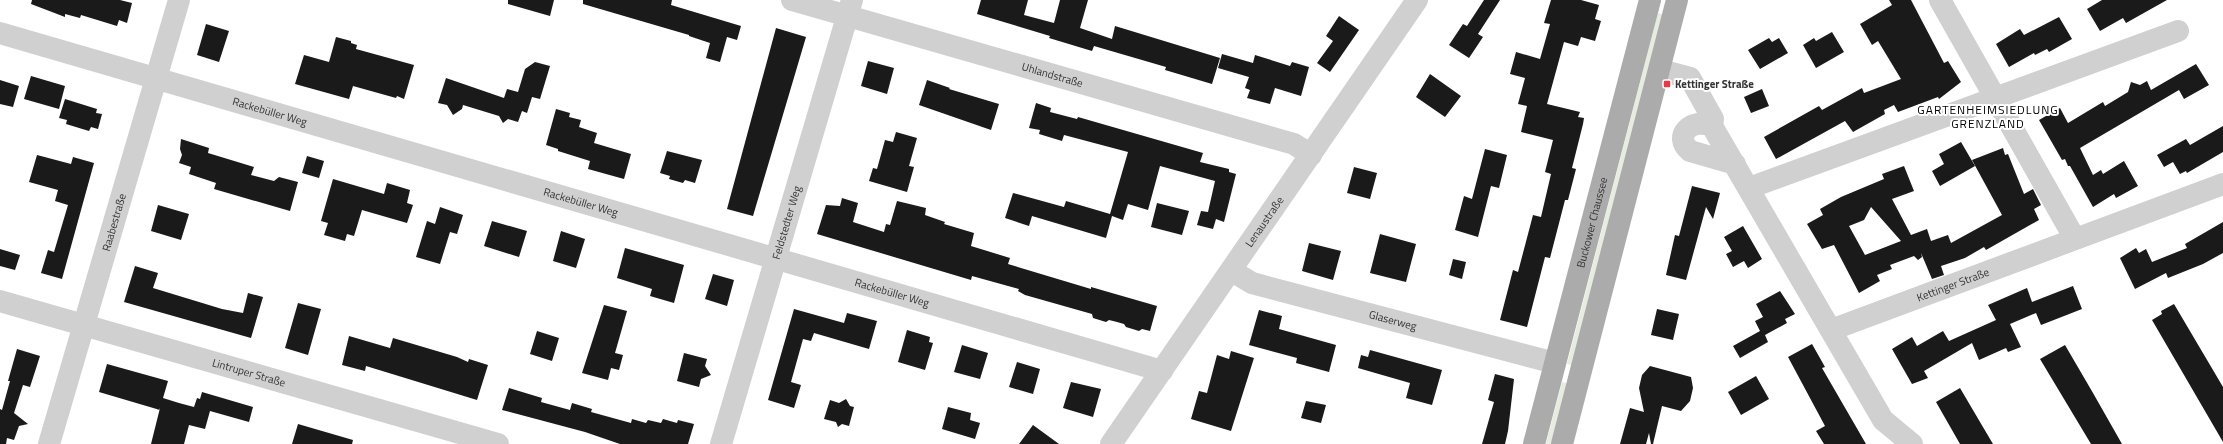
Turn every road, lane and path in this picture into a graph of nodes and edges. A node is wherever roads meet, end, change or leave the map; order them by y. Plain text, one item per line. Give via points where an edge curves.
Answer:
1 (179, 0) edge
2 (792, 0) edge
3 (1417, 0) edge
4 (1650, 0) edge
5 (1678, 0) edge
6 (1940, 0) edge
7 (850, 7) edge
8 (2178, 31) dead end
9 (0, 33) edge
10 (1660, 70) junction
11 (156, 77) junction
12 (1997, 98) junction
13 (1712, 126) junction
14 (1311, 155) junction
15 (1735, 164) junction
16 (2223, 184) edge
17 (1750, 188) junction
18 (2075, 239) junction
19 (775, 258) junction
20 (1232, 271) junction
21 (0, 301) edge
22 (84, 324) junction
23 (1831, 330) junction
24 (1555, 363) junction
25 (1162, 371) junction
26 (48, 444) edge
27 (498, 444) edge
28 (721, 444) edge
29 (1112, 444) edge
30 (1534, 444) edge
31 (1562, 444) edge
32 (1912, 444) edge

1 - 11 street, Raabestraße
2 - 7 street, Uhlandstraße
3 - 14 street, Lenaustraße
4 - 24 main road, Buckower Chaussee
5 - 10 main road
6 - 12 street
7 - 14 street, Uhlandstraße via 1294,144
7 - 19 street, Feldstedter Weg
8 - 12 street
9 - 11 street, Rackebüller Weg
10 - 13 street via 1690,78 1713,119
10 - 31 main road
11 - 19 street, Rackebüller Weg
11 - 22 street, Raabestraße
12 - 17 street
12 - 18 street
13 - 15 street
13 - 15 street via 1704,122 1691,126 1685,132 1685,147 1690,151
14 - 20 street, Lenaustraße
15 - 17 street
16 - 18 street, Kettinger Straße
17 - 23 street
18 - 23 street, Kettinger Straße
19 - 25 street, Rackebüller Weg
19 - 28 street, Feldstedter Weg
20 - 24 street, Glaserweg via 1252,283
20 - 25 street, Lenaustraße
21 - 22 street, Lintruper Straße
22 - 26 street, Raabestraße
22 - 27 street, Lintruper Straße
23 - 32 street via 1883,420
24 - 30 main road, Buckower Chaussee
25 - 29 street, Lenaustraße

